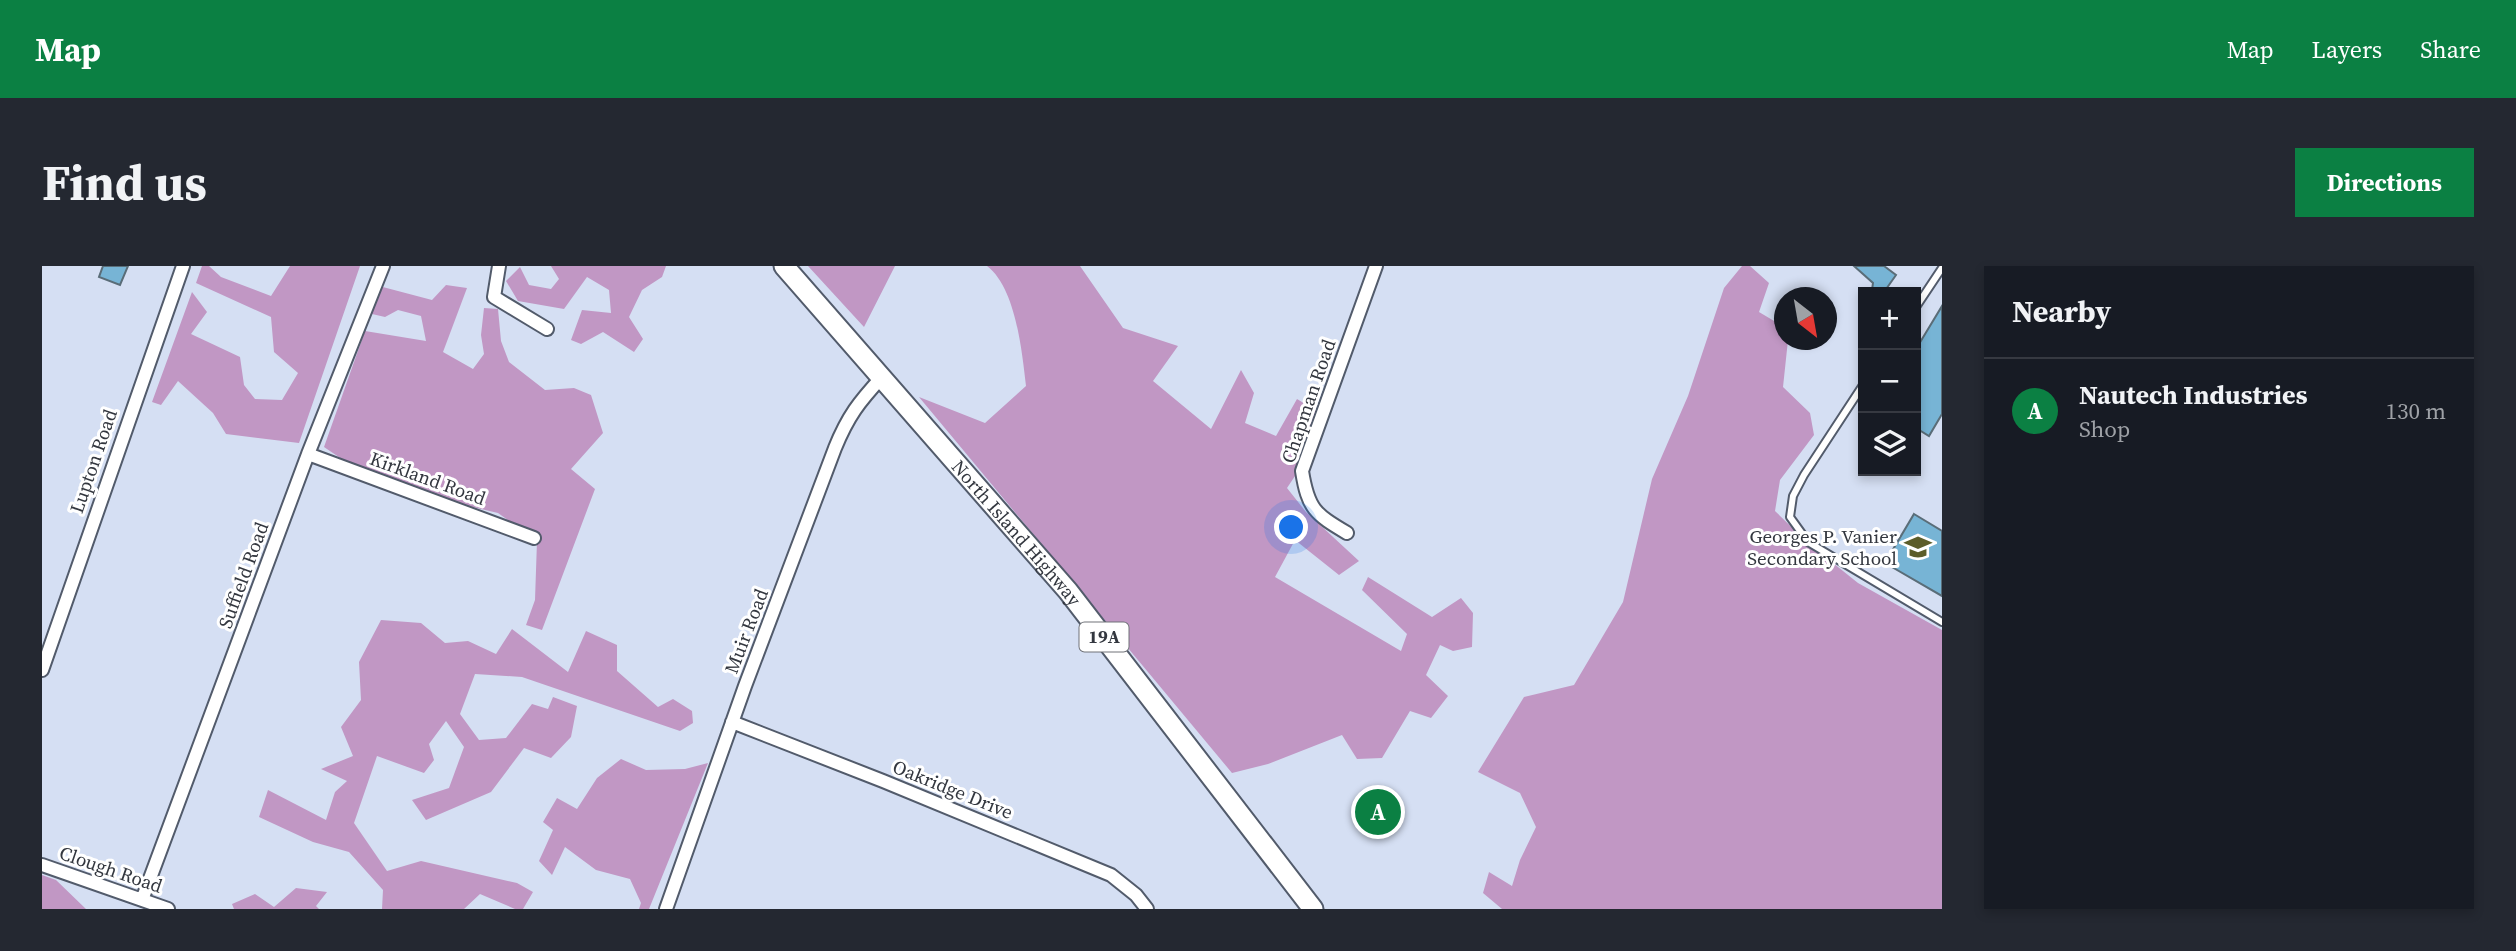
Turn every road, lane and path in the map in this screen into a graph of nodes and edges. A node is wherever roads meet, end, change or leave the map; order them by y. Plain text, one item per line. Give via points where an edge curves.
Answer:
1 (183, 266) edge
2 (383, 266) edge
3 (499, 266) edge
4 (784, 266) edge
5 (1376, 266) edge
6 (1942, 268) edge
7 (1921, 300) edge
8 (547, 329) dead end
9 (882, 377) junction
10 (1858, 393) edge
11 (308, 454) junction
12 (1347, 533) dead end
13 (534, 538) dead end
14 (1942, 622) edge
15 (42, 670) edge
16 (732, 722) junction
17 (42, 865) edge
18 (142, 900) junction
19 (168, 909) edge
20 (667, 909) edge
21 (1147, 909) edge
22 (1313, 909) edge

1 - 15 street, Lupton Road
2 - 11 street, Suffield Road
3 - 8 street via 494,297
4 - 9 main road, North Island Highway / 19A
5 - 12 street, Chapman Road via 1302,471 1305,494 1318,516
6 - 7 lane
9 - 16 street, Muir Road via 847,421
9 - 22 main road, North Island Highway / 19A via 1069,591
10 - 14 lane via 1804,475 1793,496 1790,517 1808,542
11 - 13 street, Kirkland Road
11 - 18 street, Suffield Road
16 - 20 street, Muir Road
16 - 21 street, Oakridge Drive via 1111,875
17 - 18 street, Clough Road
18 - 19 street, Clough Road

